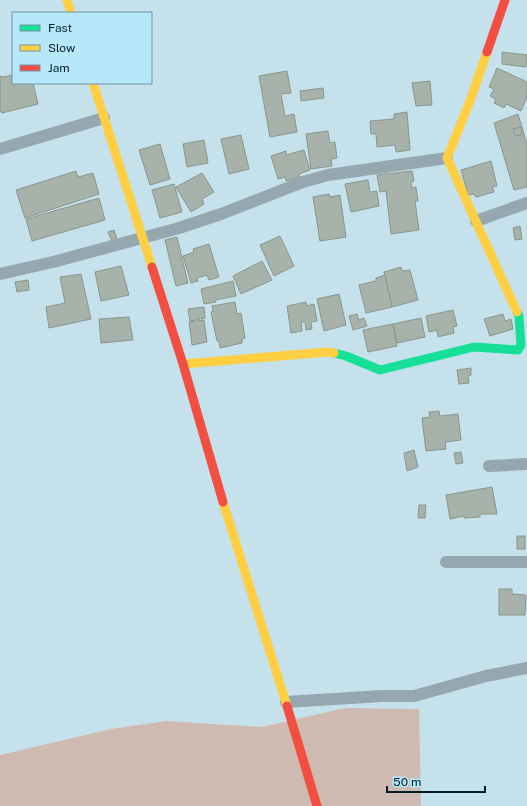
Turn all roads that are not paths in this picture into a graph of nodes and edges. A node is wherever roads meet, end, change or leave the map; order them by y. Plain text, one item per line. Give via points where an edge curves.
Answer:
1 (67, 0) edge
2 (506, 0) edge
3 (71, 12) edge
4 (93, 84) edge
5 (104, 118) junction
6 (0, 149) edge
7 (447, 158) junction
8 (527, 203) edge
9 (476, 222) junction
10 (143, 238) junction
11 (0, 274) edge
12 (183, 364) junction
13 (527, 464) edge
14 (489, 466) dead end
15 (446, 562) dead end
16 (527, 562) edge
17 (527, 668) edge
18 (286, 702) junction
19 (316, 806) edge

1 - 3 main road
2 - 7 main road
4 - 5 main road
5 - 6 street
5 - 10 main road
7 - 9 main road
7 - 10 street via 328,175 302,182 200,222
8 - 9 street
9 - 12 main road via 519,316 521,345 518,350 474,347 380,370 346,356 328,352
10 - 11 street
10 - 12 main road
12 - 18 main road via 235,542
13 - 14 street
15 - 16 street
17 - 18 street via 486,676 414,696
18 - 19 main road

